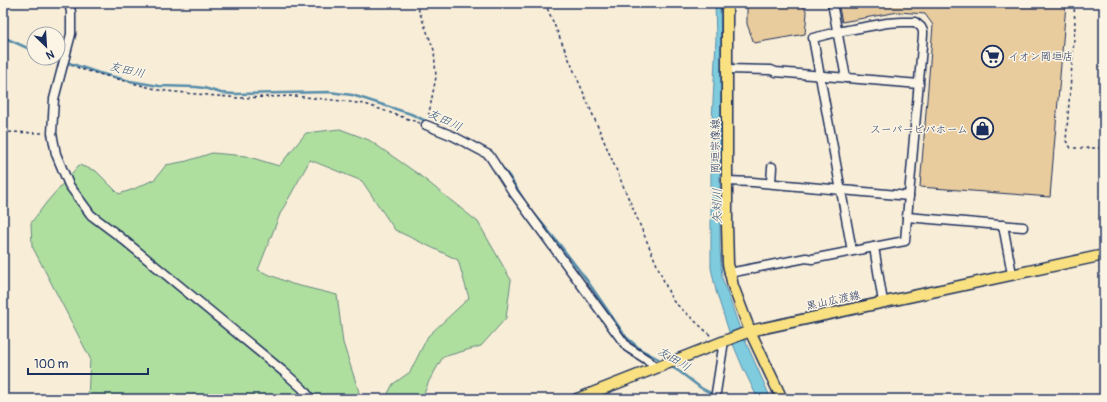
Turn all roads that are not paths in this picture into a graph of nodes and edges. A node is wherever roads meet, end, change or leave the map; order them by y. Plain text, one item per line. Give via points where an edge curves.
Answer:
1 (69, 3) edge
2 (727, 3) edge
3 (832, 3) edge
4 (837, 32) junction
5 (727, 69) junction
6 (821, 76) junction
7 (846, 78) junction
8 (918, 84) junction
9 (426, 125) road end
10 (772, 166) dead end
11 (727, 181) junction
12 (771, 183) junction
13 (841, 190) junction
14 (909, 196) junction
15 (907, 217) junction
16 (1003, 225) junction
17 (1023, 227) dead end
18 (874, 248) junction
19 (852, 251) junction
20 (1104, 255) edge
21 (730, 273) junction
22 (1012, 274) junction
23 (883, 302) junction
24 (750, 331) junction
25 (719, 343) junction
26 (656, 368) junction
27 (716, 396) edge
28 (311, 399) edge
29 (577, 399) edge
30 (782, 399) edge

1 - 28 street via 72,34 54,98 52,134 56,154 68,185 91,215 284,372
2 - 5 main road, 岡垣宗像線
3 - 4 street
4 - 6 street via 813,38
4 - 7 street
4 - 8 street via 887,23 915,22 921,27 922,32
5 - 6 street via 771,70
5 - 11 main road, 岡垣宗像線
6 - 7 street
6 - 13 street
7 - 8 street
8 - 14 street
9 - 26 street via 489,155 513,192 627,347
10 - 12 street
11 - 12 street
11 - 21 main road, 岡垣宗像線
12 - 13 street
13 - 14 street
13 - 19 street
14 - 15 street
15 - 16 street
15 - 18 street via 905,241
16 - 17 street
16 - 22 street
18 - 19 street
18 - 23 street
19 - 21 street
20 - 22 main road, 黒山広渡線
21 - 24 main road, 岡垣宗像線
22 - 23 main road, 黒山広渡線
23 - 24 main road, 黒山広渡線
24 - 25 main road, 黒山広渡線
24 - 30 main road, 岡垣宗像線
25 - 26 main road, 黒山広渡線
25 - 27 street
26 - 29 main road, 黒山広渡線

